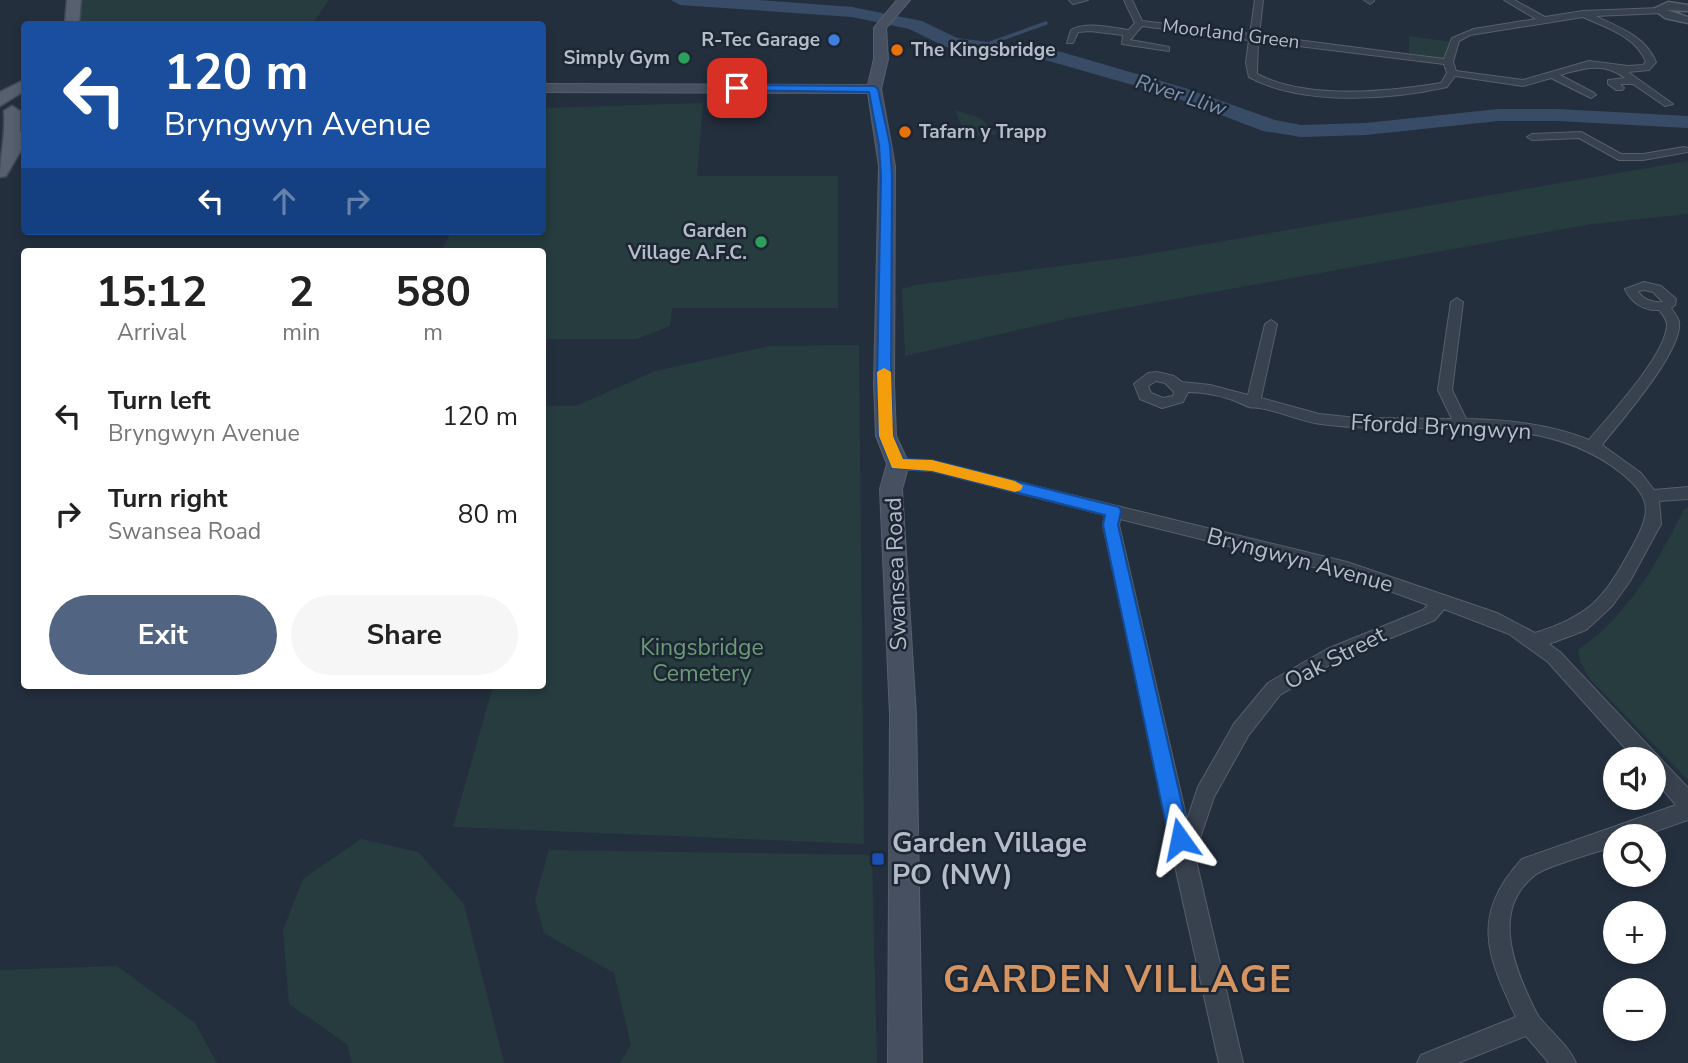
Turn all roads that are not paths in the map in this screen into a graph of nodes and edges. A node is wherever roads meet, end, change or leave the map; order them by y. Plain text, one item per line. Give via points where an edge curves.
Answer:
1 (74, 0) edge
2 (1086, 0) edge
3 (1128, 0) edge
4 (1259, 0) edge
5 (1508, 0) edge
6 (1073, 1) edge
7 (1673, 2) edge
8 (900, 5) edge
9 (1097, 7) dead end
10 (1688, 8) edge
11 (1660, 11) junction
12 (1583, 14) junction
13 (1541, 18) junction
14 (1688, 20) edge
15 (72, 21) edge
16 (1139, 23) junction
17 (1132, 33) junction
18 (1256, 37) junction
19 (1070, 41) dead end
20 (1166, 49) dead end
21 (1448, 62) junction
22 (1618, 68) junction
23 (1452, 73) junction
24 (1552, 75) junction
25 (1633, 81) junction
26 (17, 87) edge
27 (546, 88) edge
28 (1619, 88) dead end
29 (874, 89) junction
30 (1591, 95) dead end
31 (1668, 104) dead end
32 (8, 108) edge
33 (1532, 137) dead end
34 (19, 142) edge
35 (1684, 150) dead end
36 (0, 172) edge
37 (1662, 307) dead end
38 (1438, 309) dead end
39 (1270, 324) dead end
40 (1180, 387) dead end
41 (1253, 403) junction
42 (1461, 424) junction
43 (1592, 447) junction
44 (898, 464) junction
45 (1688, 494) edge
46 (1651, 496) junction
47 (1114, 511) junction
48 (1438, 599) junction
49 (1535, 641) junction
50 (1637, 747) edge
51 (1666, 778) edge
52 (1688, 808) edge
53 (1180, 839) junction
54 (1530, 1023) junction
55 (905, 1063) edge
56 (1231, 1063) edge
57 (1429, 1063) edge
58 (1564, 1063) edge

1 - 15 main road
2 - 6 street
2 - 9 street
3 - 16 street, Moorland Green
4 - 18 street
5 - 13 street
7 - 10 street
7 - 11 street via 1660,6
8 - 29 main road via 880,28 881,59
11 - 12 street
11 - 14 street
12 - 13 street
12 - 22 street via 1635,40 1649,55 1651,62 1646,68
13 - 21 street via 1463,34 1455,40
16 - 17 street, Moorland Green
16 - 18 street, Moorland Green
17 - 19 street via 1090,28 1075,30
17 - 20 street, Moorland Green via 1125,37 1127,44
18 - 21 street, Moorland Green via 1323,42
18 - 23 street via 1252,75 1282,87 1361,94 1444,85
21 - 23 street
22 - 24 street via 1588,64
22 - 25 street
23 - 24 street via 1524,83
24 - 30 street
25 - 28 street via 1611,82
25 - 31 street
26 - 32 main road
27 - 29 main road
29 - 44 main road, Swansea Road via 887,166 886,436
32 - 34 main road via 14,122 9,137
33 - 35 street via 1581,135 1619,158
34 - 36 main road
37 - 43 street via 1674,327 1666,351
38 - 42 street via 1456,307 1445,390
39 - 41 street
40 - 41 street, Ffordd Bryngwyn
41 - 42 street, Ffordd Bryngwyn via 1320,420
42 - 43 street, Ffordd Bryngwyn via 1524,427
43 - 46 street, Ffordd Bryngwyn via 1632,473
44 - 47 street, Bryngwyn Avenue via 932,466
44 - 55 main road, Swansea Road via 891,489 903,715
45 - 46 street
46 - 49 street via 1653,524 1599,611 1583,623
47 - 48 street, Bryngwyn Avenue via 1347,569
47 - 53 street via 1111,525
48 - 49 street, Bryngwyn Avenue
48 - 53 street, Oak Street via 1429,615 1334,654 1274,689 1241,730 1205,794 1193,831
49 - 50 street, Bryngwyn Avenue via 1574,676
51 - 52 street
52 - 54 street via 1529,866 1511,886 1499,918 1499,948
53 - 56 street
54 - 57 street
54 - 58 street

